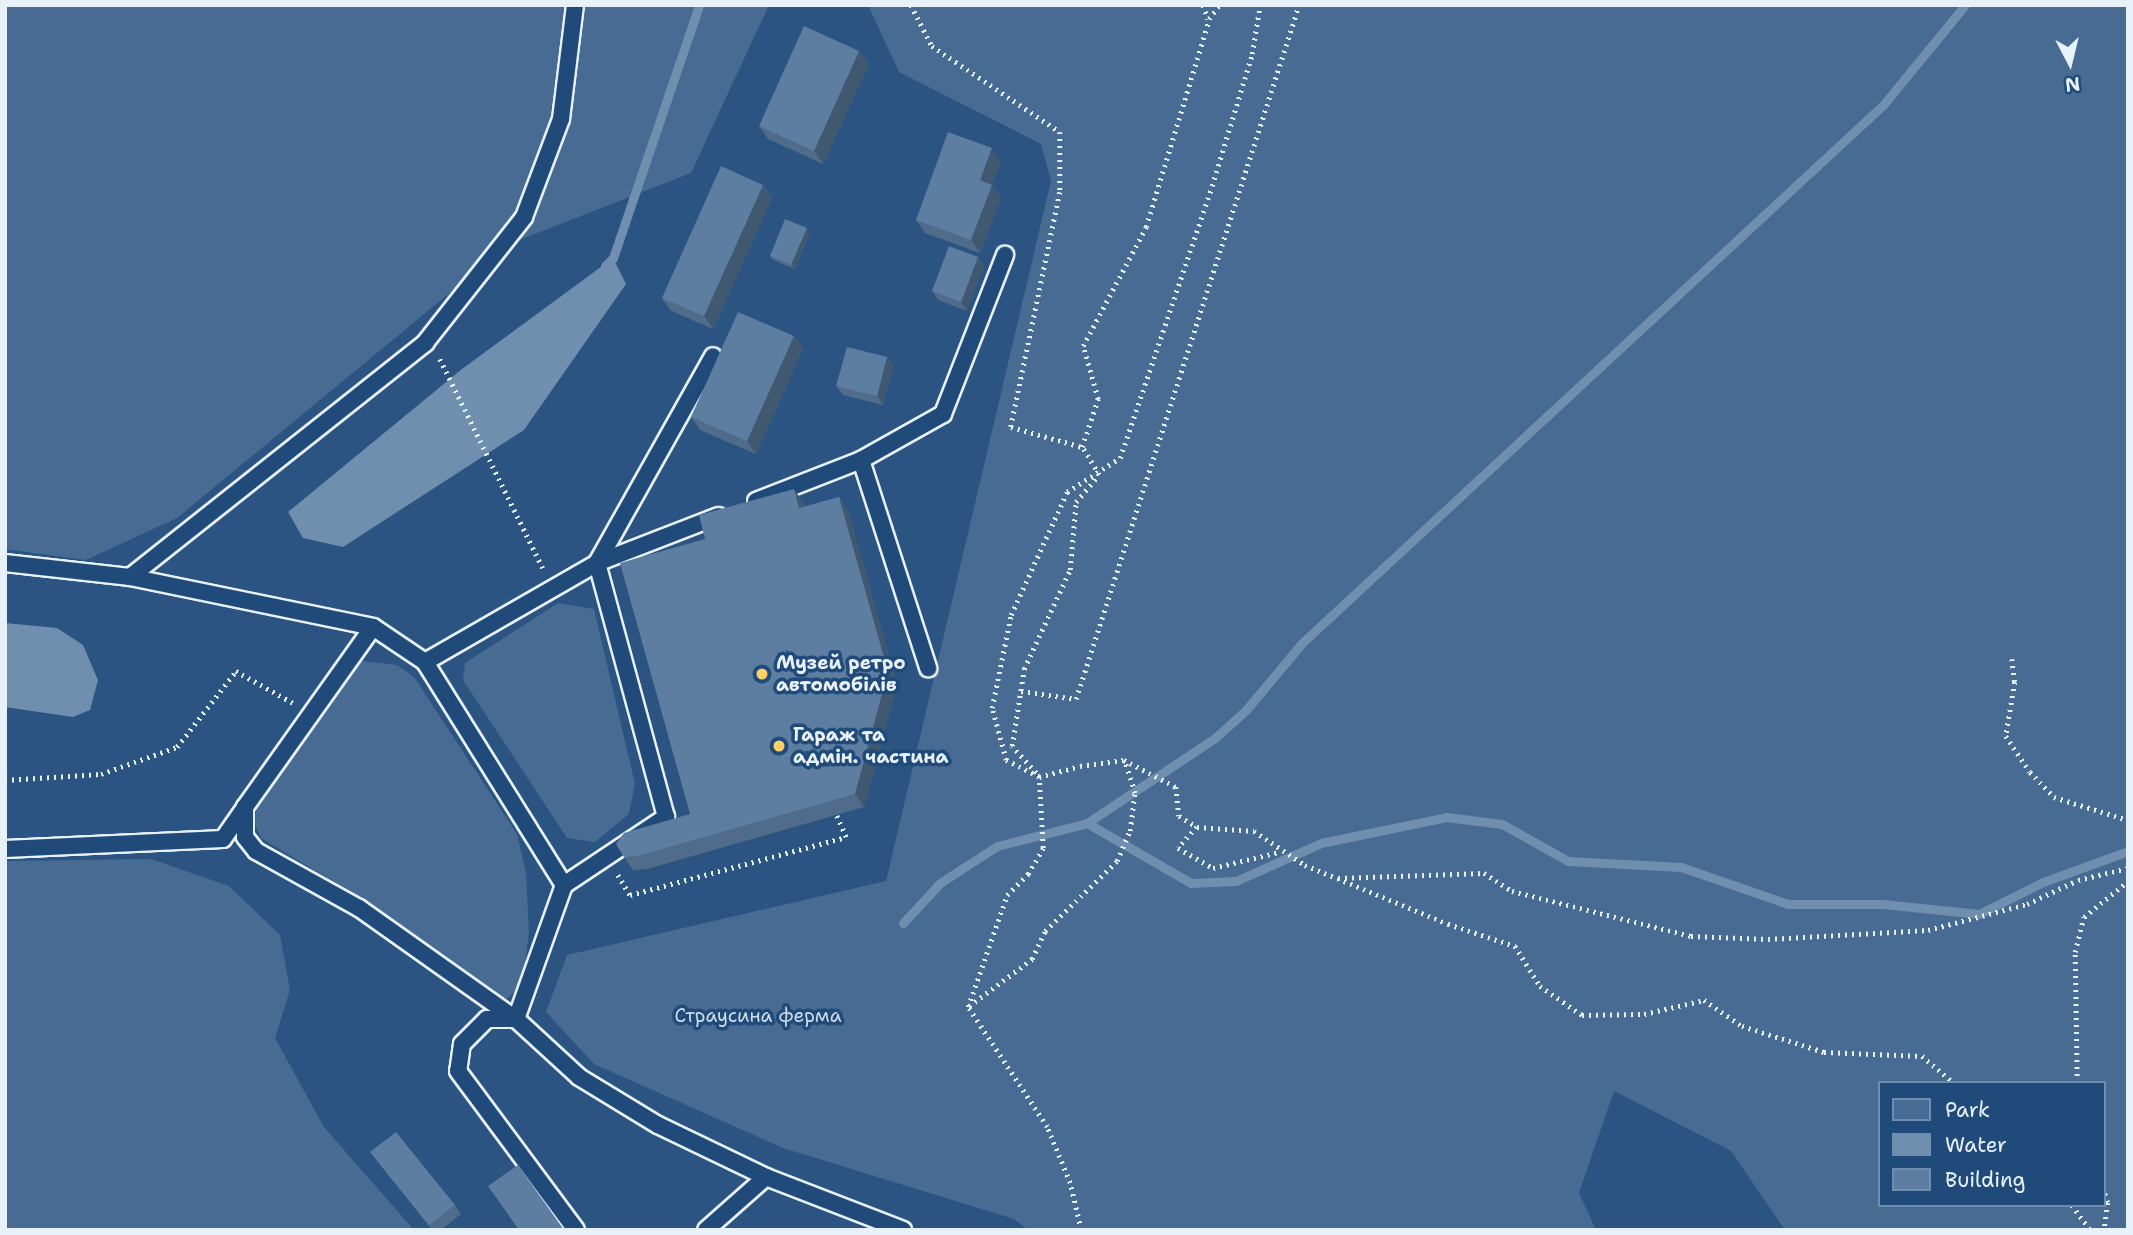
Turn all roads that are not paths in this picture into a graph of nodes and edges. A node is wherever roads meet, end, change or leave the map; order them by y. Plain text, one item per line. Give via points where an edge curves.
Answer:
1 (575, 5) edge
2 (1005, 255) dead end
3 (713, 356) dead end
4 (861, 460) junction
5 (5, 563) edge
6 (597, 563) junction
7 (130, 577) junction
8 (373, 627) junction
9 (425, 662) junction
10 (928, 668) dead end
11 (245, 807) junction
12 (5, 849) edge
13 (564, 885) junction
14 (516, 1019) junction
15 (766, 1177) junction
16 (873, 1226) edge
17 (576, 1230) edge
18 (706, 1230) edge
19 (903, 1230) edge

1 - 7 lane via 561,119 524,217 425,343
2 - 4 lane via 943,414
3 - 6 lane
4 - 6 lane
4 - 10 lane
5 - 7 lane
6 - 9 lane
6 - 13 lane via 666,817
7 - 8 lane
8 - 9 lane
8 - 11 lane
9 - 13 lane
11 - 12 lane via 223,839
11 - 14 lane via 245,837 256,851 359,908
13 - 14 lane
14 - 15 lane via 579,1077 658,1125
14 - 17 lane via 487,1019 462,1044 458,1071
15 - 16 lane
15 - 18 lane
16 - 19 lane

